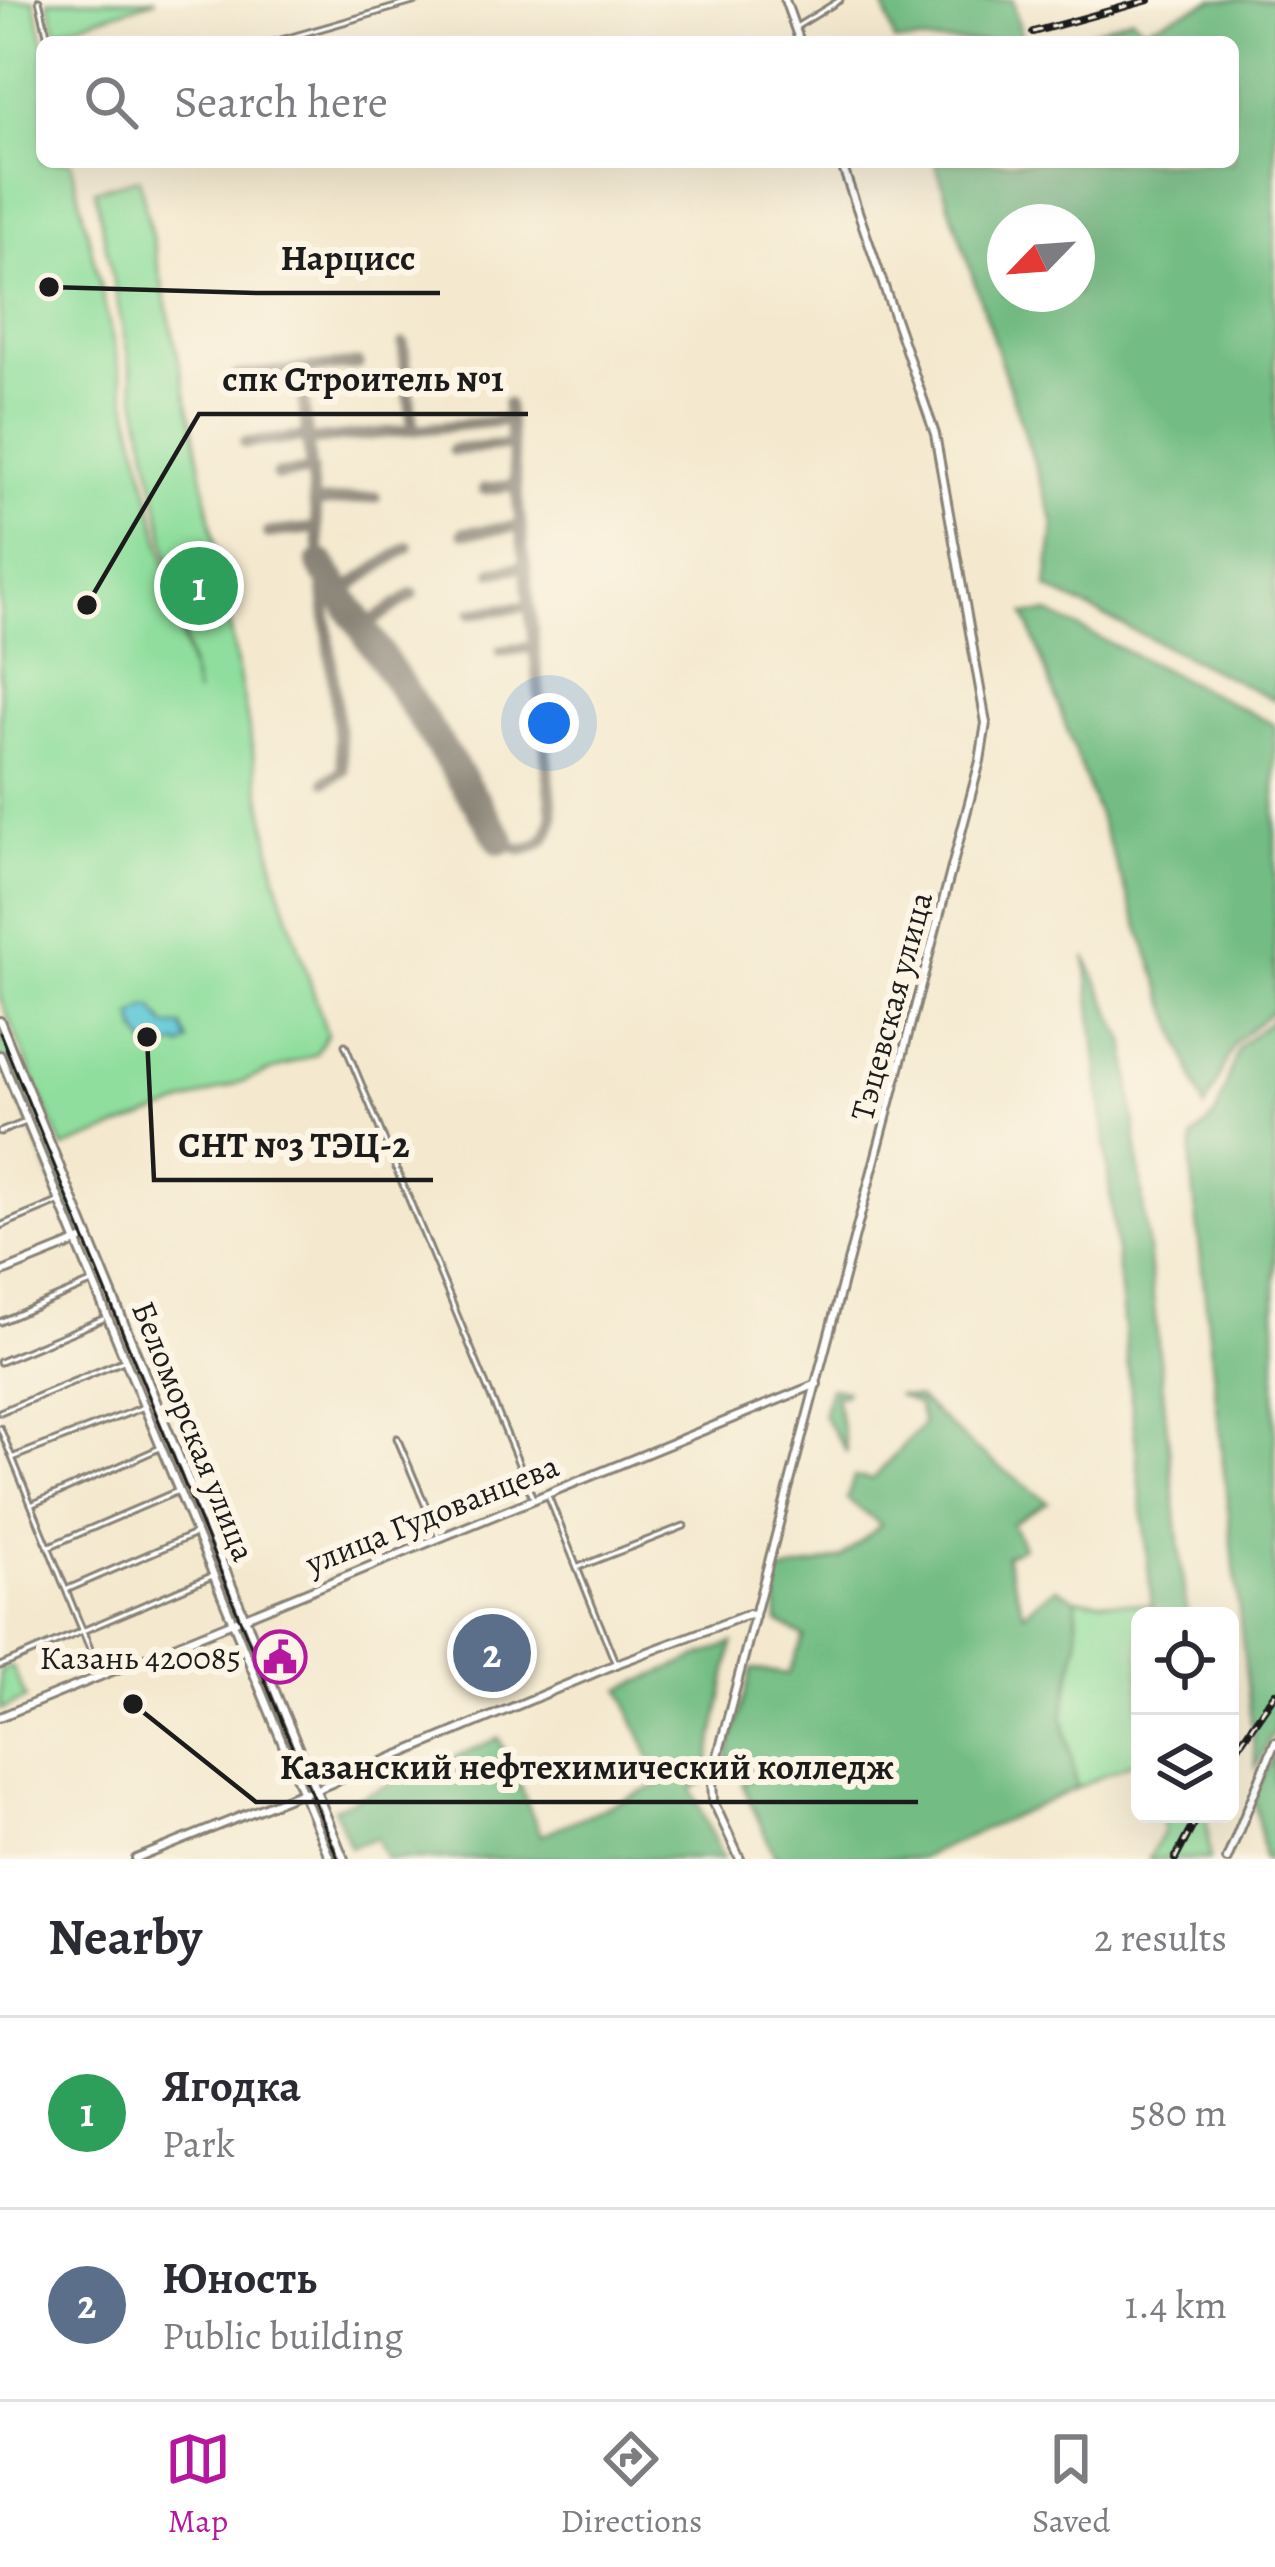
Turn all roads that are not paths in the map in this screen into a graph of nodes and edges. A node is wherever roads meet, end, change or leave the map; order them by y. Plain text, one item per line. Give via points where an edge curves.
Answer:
1 (39, 0) edge
2 (421, 0) edge
3 (785, 0) edge
4 (840, 0) edge
5 (795, 28) junction
6 (48, 36) edge
7 (295, 36) edge
8 (798, 36) edge
9 (843, 168) edge
10 (0, 1021) edge
11 (345, 1045) dead end
12 (0, 1055) edge
13 (4, 1077) edge
14 (27, 1121) junction
15 (0, 1132) edge
16 (60, 1202) junction
17 (0, 1226) edge
18 (88, 1237) junction
19 (76, 1242) junction
20 (0, 1273) edge
21 (93, 1282) junction
22 (107, 1317) junction
23 (0, 1322) edge
24 (124, 1360) junction
25 (0, 1363) edge
26 (817, 1384) junction
27 (144, 1407) junction
28 (0, 1412) edge
29 (0, 1428) edge
30 (168, 1430) junction
31 (155, 1435) junction
32 (397, 1438) dead end
33 (160, 1448) junction
34 (12, 1458) junction
35 (178, 1491) junction
36 (547, 1494) junction
37 (533, 1499) junction
38 (31, 1504) junction
39 (684, 1526) dead end
40 (196, 1534) junction
41 (439, 1537) junction
42 (49, 1547) junction
43 (578, 1568) junction
44 (212, 1576) junction
45 (66, 1589) junction
46 (755, 1616) junction
47 (244, 1618) junction
48 (232, 1622) junction
49 (83, 1631) junction
50 (616, 1664) junction
51 (0, 1666) edge
52 (102, 1677) junction
53 (0, 1718) edge
54 (1275, 1742) edge
55 (315, 1790) junction
56 (302, 1792) junction
57 (136, 1859) edge
58 (330, 1859) edge
59 (344, 1859) edge
60 (740, 1859) edge
61 (1227, 1859) edge

1 - 6 street
2 - 7 street
3 - 5 main road
4 - 5 street
5 - 8 main road
9 - 26 main road, Тэцевская улица via 934,434 986,723
10 - 18 main road, Беломорская улица
11 - 37 street
12 - 13 main road, Беломорская улица
13 - 14 main road, Беломорская улица
14 - 15 street
14 - 16 main road, Беломорская улица
16 - 17 street
16 - 19 main road, Беломорская улица
18 - 19 main road
18 - 30 main road, Беломорская улица
19 - 20 main road
19 - 21 main road, Беломорская улица
21 - 22 main road, Беломорская улица
21 - 23 street
22 - 24 main road, Беломорская улица
22 - 25 street
24 - 27 main road, Беломорская улица
24 - 28 street
26 - 36 main road, улица Гудованцева
26 - 46 main road, Тэцевская улица
27 - 31 main road, Беломорская улица
27 - 34 street
29 - 34 street
30 - 31 main road
30 - 47 main road, Беломорская улица
31 - 33 main road, Беломорская улица
32 - 41 street
33 - 35 main road, Беломорская улица
33 - 38 street
34 - 38 street
35 - 40 main road, Беломорская улица
35 - 42 street
36 - 37 main road, улица Гудованцева
36 - 43 street
37 - 41 main road, улица Гудованцева
38 - 42 street
39 - 43 street
40 - 44 main road, Беломорская улица
40 - 45 street
41 - 47 main road, улица Гудованцева
42 - 45 street
43 - 50 street
44 - 48 main road, Беломорская улица
44 - 49 street
45 - 49 street
46 - 50 main road
46 - 60 main road, Тэцевская улица via 712,1778 713,1801
47 - 48 main road, улица Гудованцева
47 - 55 main road, Беломорская улица
48 - 52 main road, улица Гудованцева
48 - 56 main road, Беломорская улица
49 - 51 street
49 - 52 street
50 - 55 main road
52 - 53 main road, улица Гудованцева
54 - 61 main road
55 - 56 main road
55 - 59 main road, Беломорская улица
56 - 57 main road
56 - 58 main road, Беломорская улица

